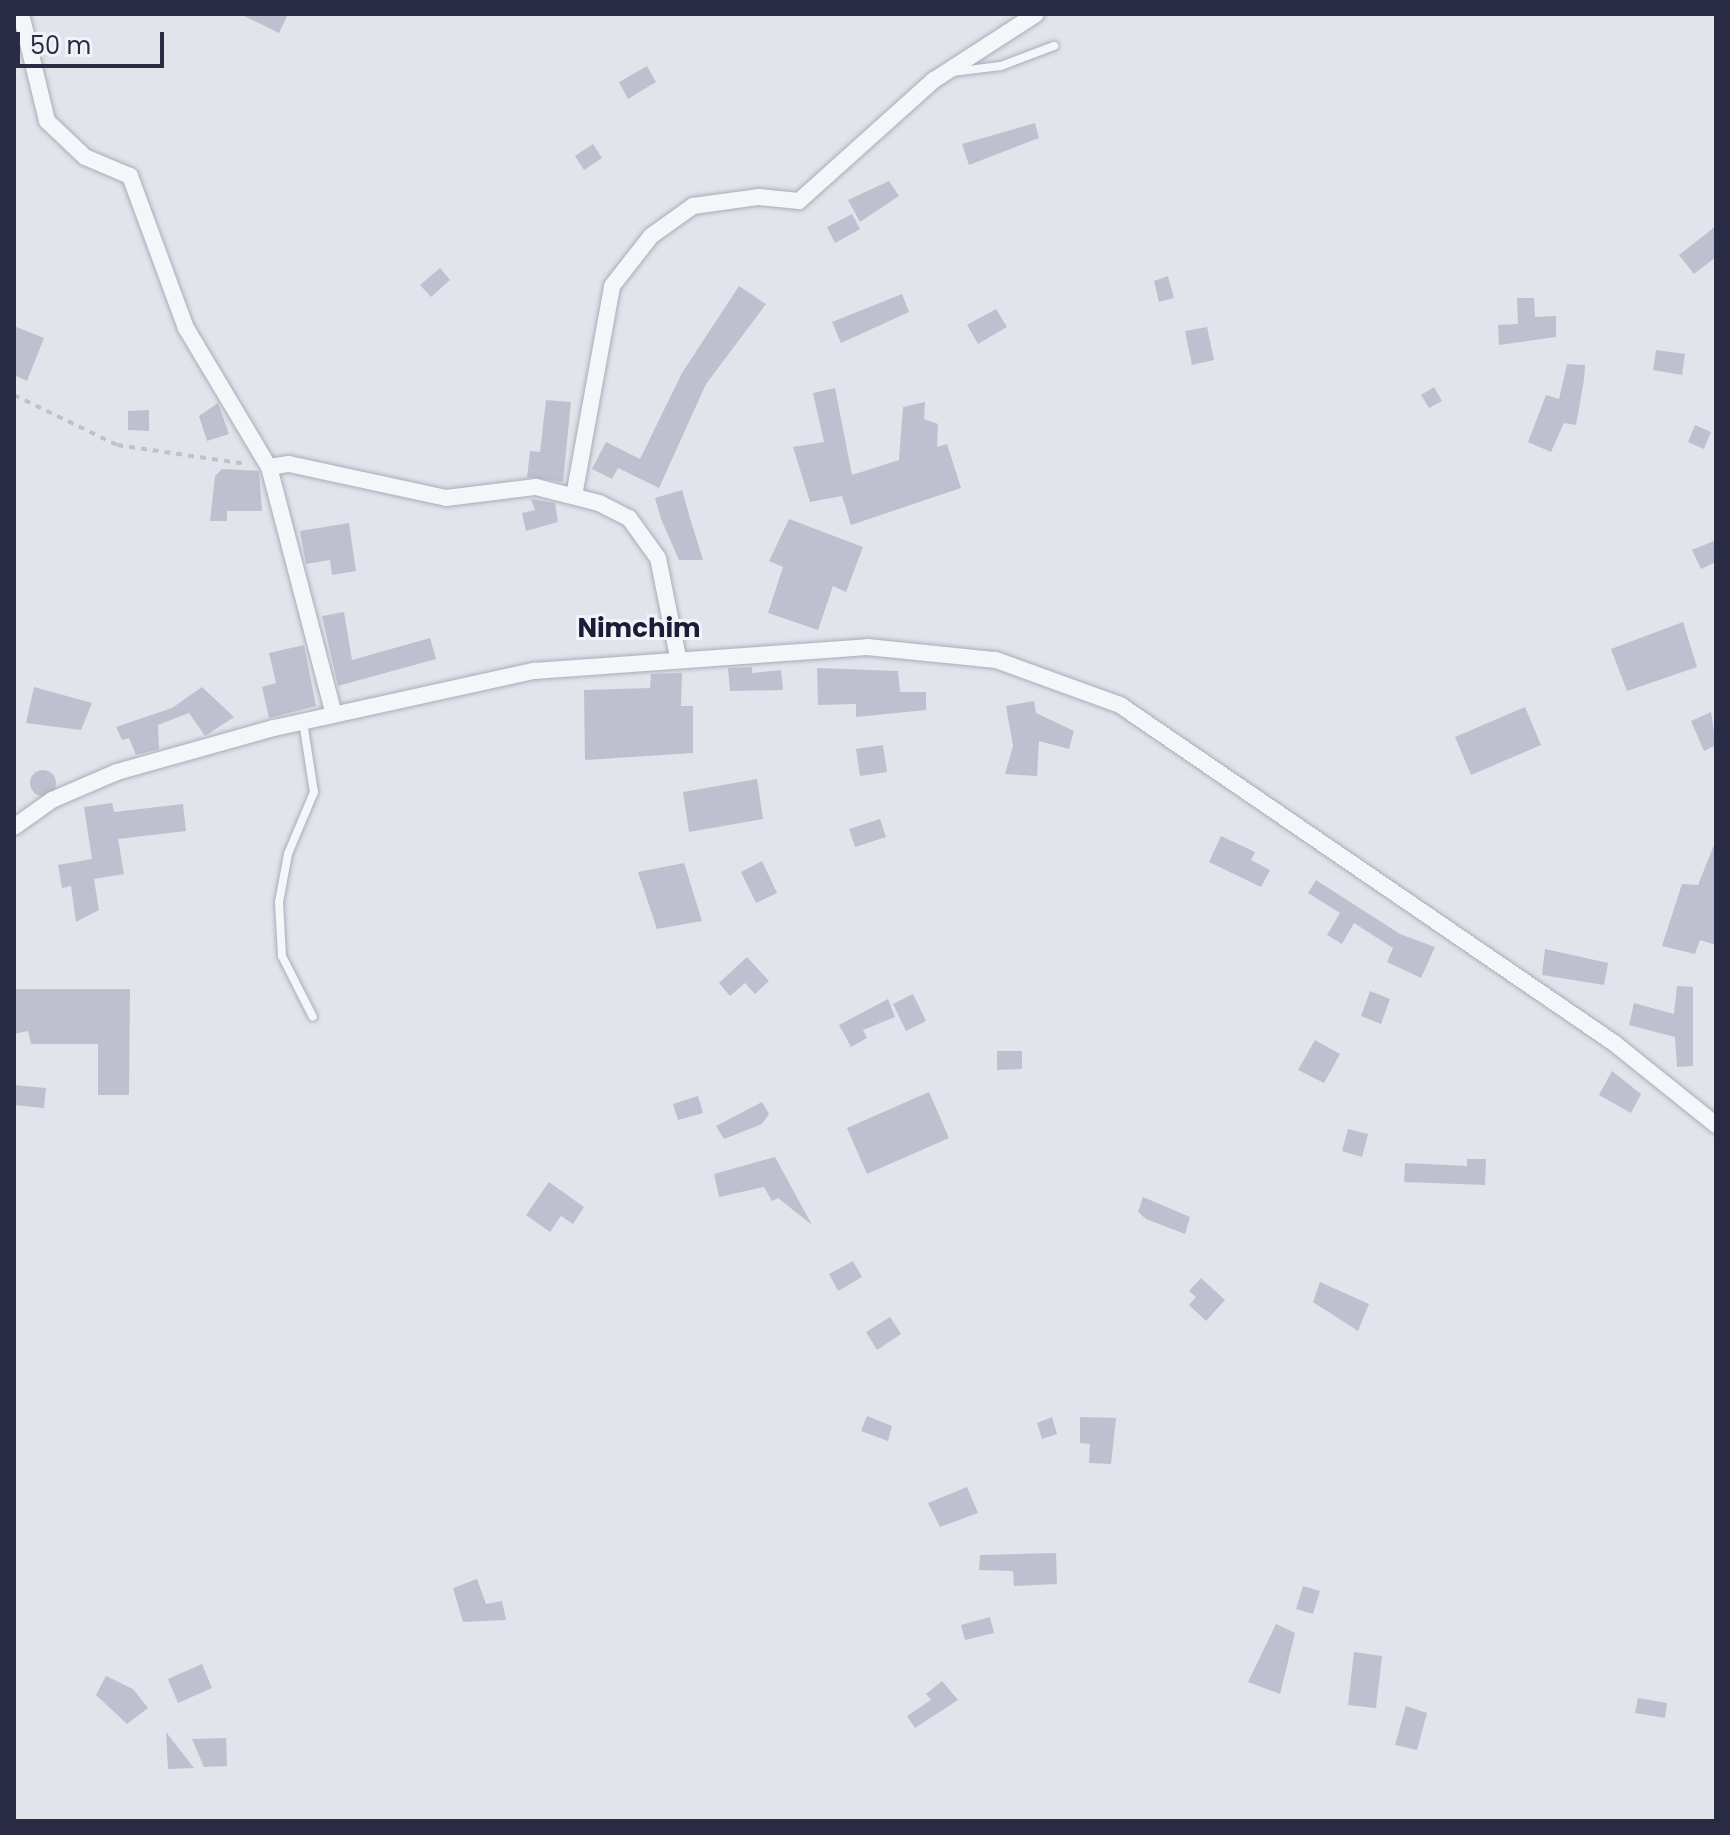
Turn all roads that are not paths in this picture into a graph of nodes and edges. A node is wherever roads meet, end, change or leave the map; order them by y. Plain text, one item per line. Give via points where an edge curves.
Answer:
1 (21, 14) edge
2 (1036, 14) edge
3 (1054, 46) dead end
4 (947, 71) junction
5 (269, 467) junction
6 (574, 496) junction
7 (678, 657) junction
8 (334, 714) junction
9 (303, 721) junction
10 (14, 827) edge
11 (313, 1017) dead end
12 (1716, 1125) edge

1 - 5 street via 47,121 85,157 130,176 186,328
2 - 4 street
3 - 4 lane via 1001,66
4 - 6 street via 852,146 799,201 759,197 693,206 651,236 612,286
5 - 6 street via 289,464 446,498 536,487
5 - 8 street
6 - 7 street via 629,518 658,558
7 - 8 street via 534,671
7 - 12 street via 867,647 996,660 1120,705 1614,1043
8 - 9 street
9 - 10 street via 117,772 52,800
9 - 11 lane via 314,792 288,854 279,902 282,956

